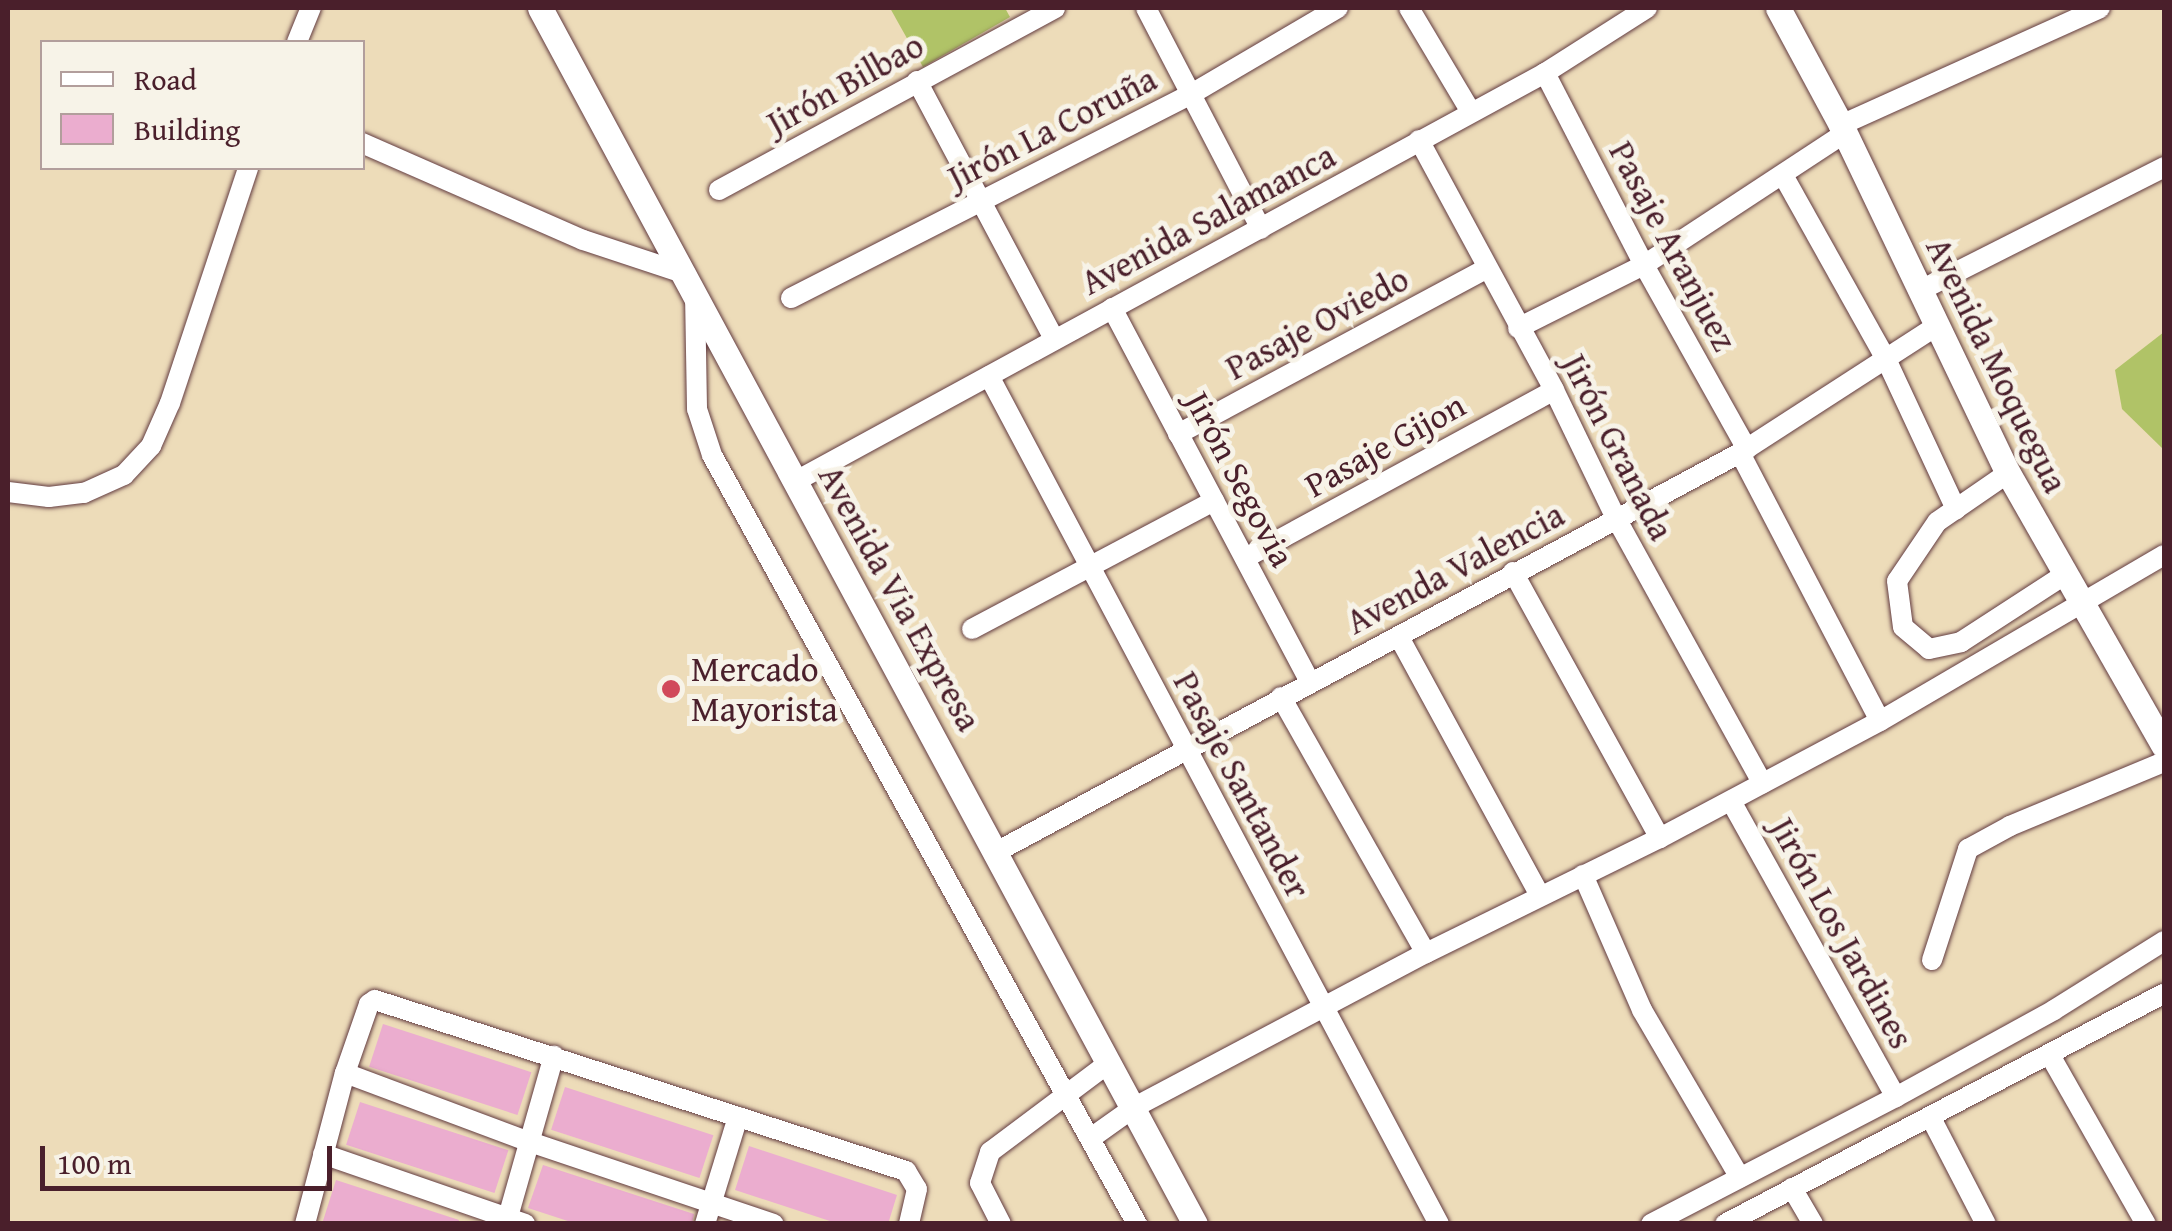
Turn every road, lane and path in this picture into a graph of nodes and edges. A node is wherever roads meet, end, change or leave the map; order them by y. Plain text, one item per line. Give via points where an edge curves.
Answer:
1 (311, 8) edge
2 (540, 8) edge
3 (1056, 8) edge
4 (1146, 8) edge
5 (1338, 8) edge
6 (1409, 8) edge
7 (1648, 8) edge
8 (1778, 8) edge
9 (2100, 8) edge
10 (298, 40) edge
11 (1544, 73) junction
12 (917, 81) junction
13 (1193, 92) junction
14 (1471, 112) junction
15 (1844, 129) junction
16 (1420, 140) junction
17 (365, 144) edge
18 (2164, 166) edge
19 (247, 170) edge
20 (1783, 174) junction
21 (719, 190) dead end
22 (983, 199) junction
23 (1261, 230) junction
24 (1644, 265) junction
25 (1487, 268) junction
26 (691, 283) junction
27 (1919, 291) junction
28 (791, 298) dead end
29 (1112, 308) junction
30 (1518, 328) junction
31 (1935, 328) junction
32 (1054, 340) junction
33 (1886, 359) junction
34 (989, 376) junction
35 (1554, 390) junction
36 (1178, 434) junction
37 (1744, 451) junction
38 (2008, 473) junction
39 (796, 481) junction
40 (8, 492) edge
41 (1214, 501) junction
42 (1956, 509) junction
43 (1616, 518) junction
44 (2164, 555) edge
45 (1247, 557) junction
46 (1092, 565) junction
47 (1513, 572) junction
48 (2064, 575) junction
49 (2079, 602) junction
50 (972, 629) dead end
51 (1399, 637) junction
52 (1930, 650) junction
53 (1310, 682) junction
54 (1936, 687) junction
55 (1282, 697) junction
56 (1880, 721) junction
57 (2164, 746) edge
58 (1187, 753) junction
59 (2164, 762) edge
60 (1762, 782) junction
61 (1731, 801) junction
62 (1660, 838) junction
63 (998, 852) junction
64 (1584, 875) junction
65 (1540, 896) junction
66 (2164, 941) edge
67 (1426, 953) junction
68 (1932, 960) dead end
69 (2164, 994) edge
70 (1324, 1009) junction
71 (554, 1056) junction
72 (2051, 1057) junction
73 (1110, 1062) junction
74 (345, 1073) junction
75 (1068, 1097) junction
76 (1896, 1097) junction
77 (1133, 1108) junction
78 (738, 1117) junction
79 (1931, 1118) junction
80 (1091, 1138) junction
81 (530, 1142) junction
82 (324, 1154) junction
83 (1740, 1178) junction
84 (1792, 1188) junction
85 (708, 1213) edge
86 (513, 1221) edge
87 (305, 1224) edge
88 (774, 1224) edge
89 (909, 1224) edge
90 (1001, 1224) edge
91 (1137, 1224) edge
92 (1195, 1224) edge
93 (1439, 1224) edge
94 (1651, 1224) edge
95 (1725, 1224) edge
96 (1813, 1224) edge
97 (1986, 1224) edge
98 (2146, 1224) edge

1 - 10 street
2 - 26 main road, Avenida Via Expresa
3 - 12 street, Jirón Bilbao
4 - 13 street
5 - 13 street, Jirón La Coruña
6 - 14 street
7 - 11 street, Avenida Salamanca
8 - 15 main road, Avenida Moquegua
9 - 15 street
11 - 14 street, Avenida Salamanca
11 - 24 street, Pasaje Aranjuez
12 - 21 street, Jirón Bilbao
12 - 22 street
13 - 22 street, Jirón La Coruña
13 - 23 street
14 - 16 street, Avenida Salamanca
15 - 20 street
15 - 27 main road, Avenida Moquegua
16 - 23 street, Avenida Salamanca
16 - 25 street, Jirón Granada
17 - 26 street
18 - 27 street
19 - 40 street via 151,446 124,476 84,493
20 - 24 street
20 - 33 street
22 - 28 street, Jirón La Coruña
22 - 32 street
23 - 29 street, Avenida Salamanca
24 - 30 street
24 - 37 street, Pasaje Aranjuez
25 - 30 street, Jirón Granada
25 - 36 street, Pasaje Oviedo
26 - 39 main road, Avenida Via Expresa
26 - 75 street via 696,409 712,455
27 - 31 main road, Avenida Moquegua
29 - 32 street, Avenida Salamanca
29 - 36 street, Jirón Segovia
30 - 35 street, Jirón Granada
31 - 33 street, Avenda Valencia
31 - 38 main road, Avenida Moquegua
32 - 34 street, Avenida Salamanca
33 - 37 street, Avenda Valencia
33 - 42 street
34 - 39 street, Avenida Salamanca
34 - 46 street, Pasaje Santander
35 - 43 street, Jirón Granada
35 - 45 street, Pasaje Gijon
36 - 41 street, Jirón Segovia
37 - 43 street, Avenda Valencia
37 - 56 street, Pasaje Aranjuez
38 - 42 street
38 - 48 main road, Avenida Moquegua
39 - 63 main road, Avenida Via Expresa
41 - 45 street, Jirón Segovia
41 - 46 street
42 - 52 street via 1937,522 1897,581 1903,627
43 - 47 street, Avenda Valencia
43 - 60 street, Jirón Granada
44 - 49 street
45 - 53 street, Jirón Segovia
46 - 50 street
46 - 58 street, Pasaje Santander
47 - 51 street, Avenda Valencia
47 - 62 street
48 - 49 main road, Avenida Moquegua
48 - 52 street via 1961,642
49 - 54 street
49 - 57 main road, Avenida Moquegua
51 - 53 street, Avenda Valencia
51 - 65 street
52 - 54 street
53 - 55 street, Avenda Valencia
54 - 56 street
55 - 58 street, Avenda Valencia
55 - 67 street
56 - 60 street
58 - 63 street, Avenda Valencia
58 - 70 street, Pasaje Santander
59 - 68 street via 1968,849
60 - 61 street
61 - 62 street
61 - 76 street, Jirón Los Jardines
62 - 64 street
63 - 73 main road, Avenida Via Expresa
64 - 65 street
64 - 83 street via 1642,1010
65 - 67 street
66 - 76 street
67 - 70 street
69 - 72 street
70 - 77 street
70 - 93 street, Pasaje Santander
71 - 74 street via 375,1000
71 - 78 street
71 - 81 street
72 - 79 street
72 - 98 street
73 - 75 street
73 - 77 main road, Avenida Via Expresa
74 - 81 street
74 - 82 street
75 - 80 street
75 - 90 street via 990,1152 980,1183
76 - 83 street
77 - 80 street
77 - 92 main road, Avenida Via Expresa
78 - 85 street
78 - 89 street via 906,1171 917,1189
79 - 84 street
79 - 97 street
80 - 91 street
81 - 85 street
81 - 86 street
82 - 86 street
82 - 87 street
83 - 94 street
84 - 95 street
84 - 96 street
85 - 88 street

